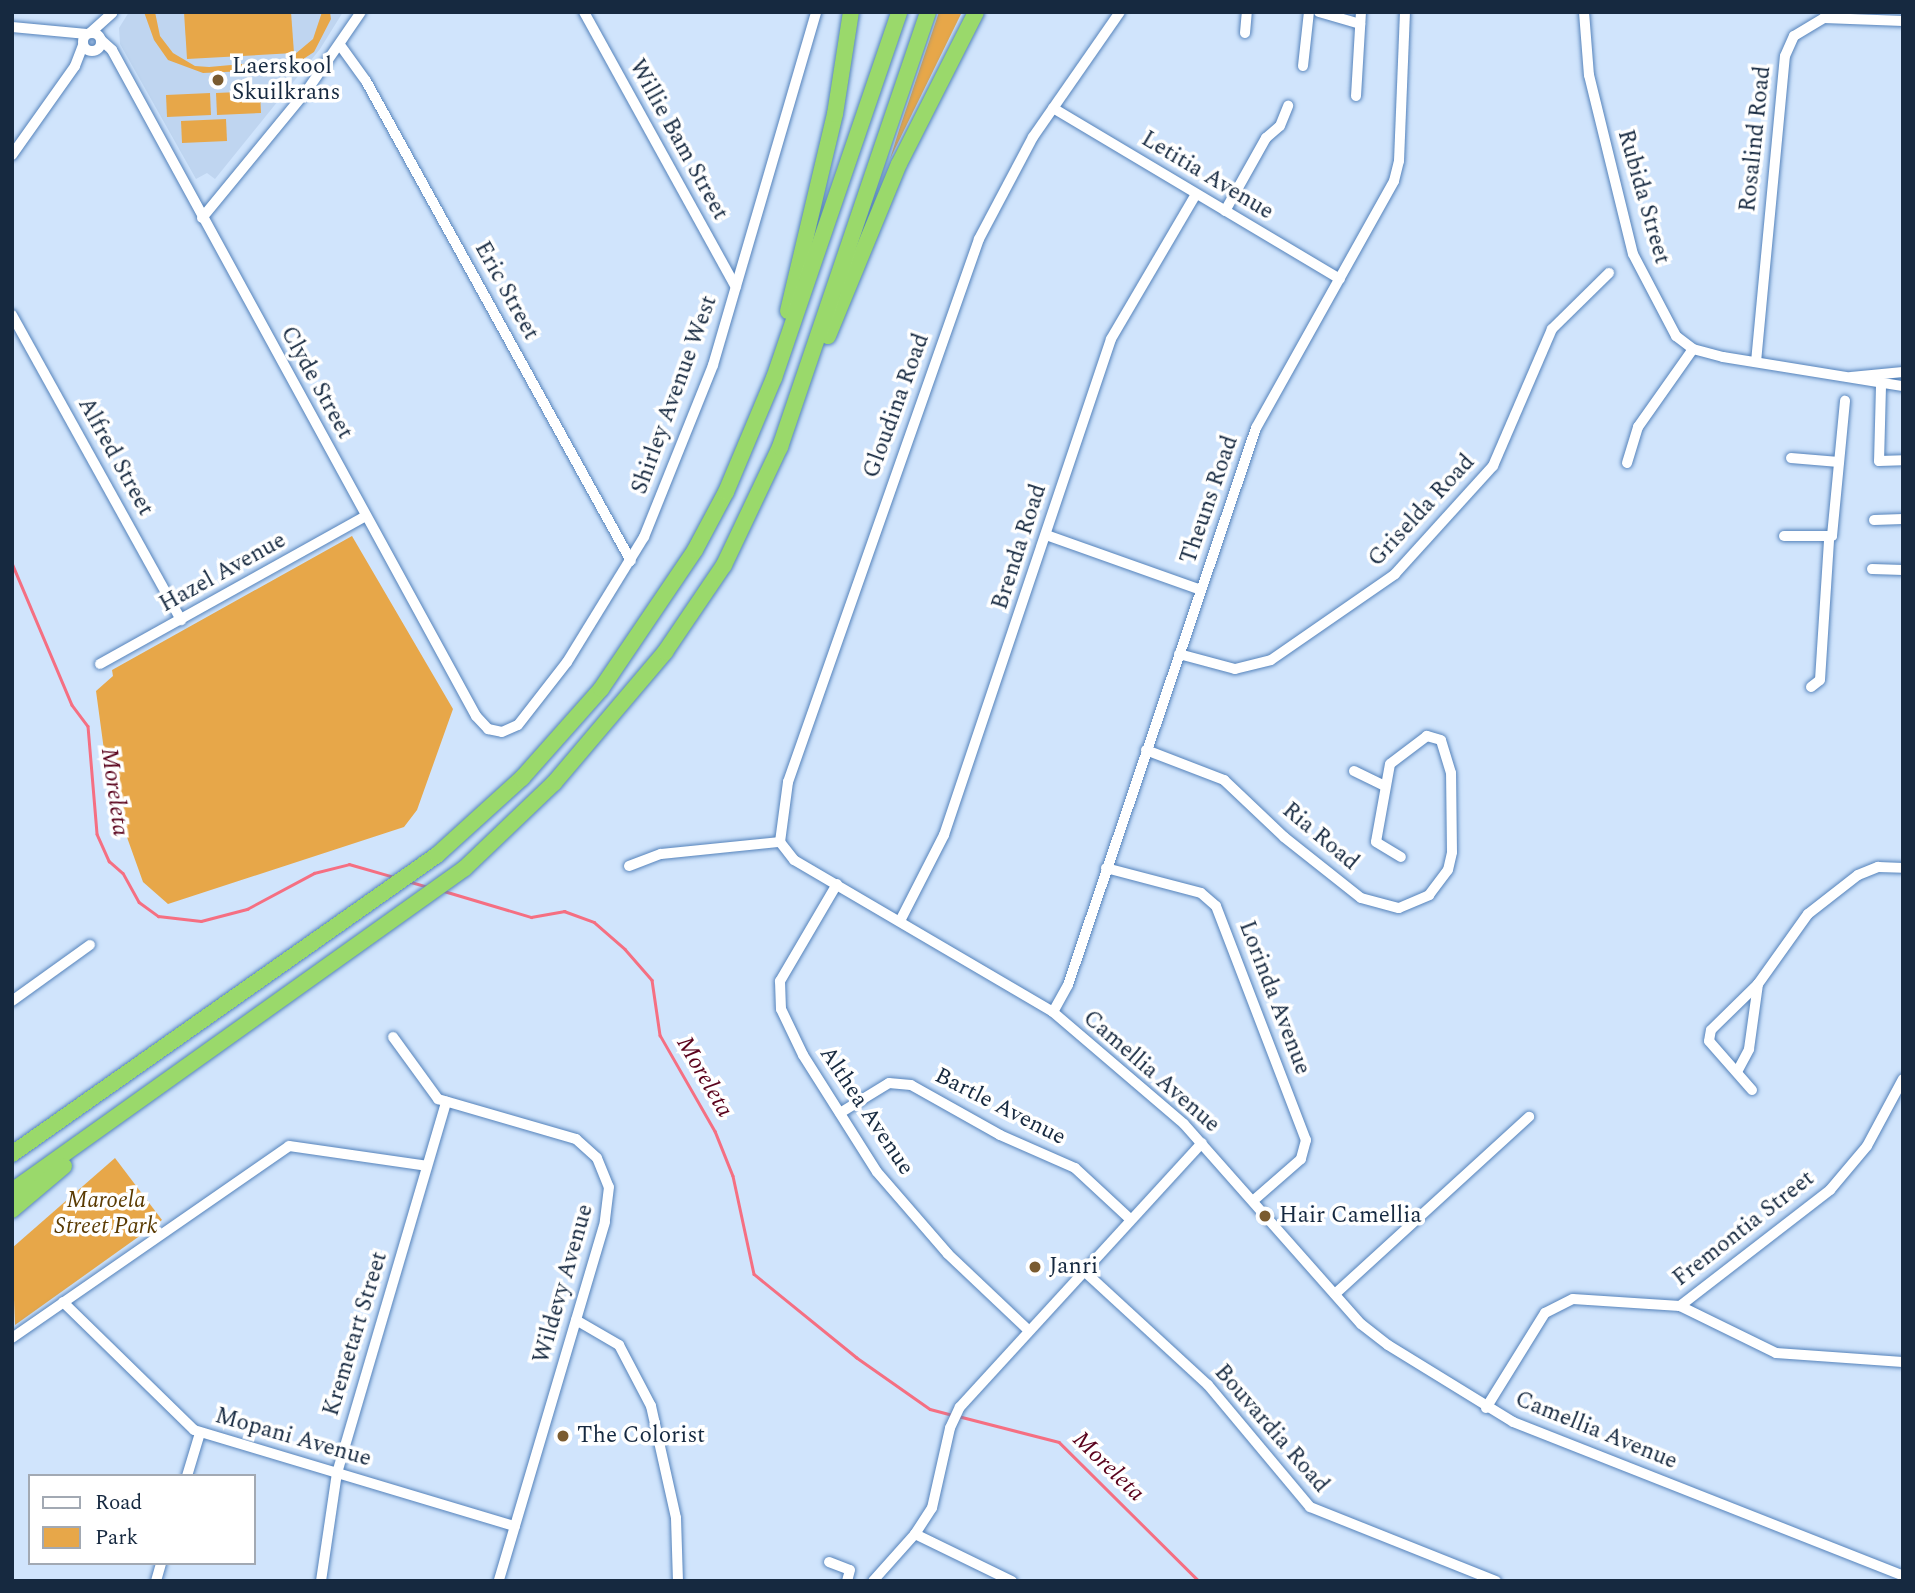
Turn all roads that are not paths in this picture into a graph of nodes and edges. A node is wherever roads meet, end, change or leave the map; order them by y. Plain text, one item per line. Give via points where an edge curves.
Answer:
1 (112, 12) edge
2 (361, 12) edge
3 (584, 12) edge
4 (816, 12) edge
5 (851, 12) edge
6 (899, 12) edge
7 (928, 12) edge
8 (976, 12) edge
9 (1120, 12) edge
10 (1247, 12) edge
11 (1309, 12) edge
12 (1319, 12) edge
13 (1405, 12) edge
14 (1584, 12) edge
15 (1878, 16) edge
16 (1360, 18) edge
17 (1903, 21) edge
18 (12, 27) edge
19 (1245, 33) dead end
20 (91, 42) junction
21 (341, 45) junction
22 (1303, 66) dead end
23 (1356, 96) dead end
24 (1288, 106) dead end
25 (1053, 108) junction
26 (12, 155) edge
27 (1196, 194) junction
28 (1225, 211) junction
29 (202, 218) junction
30 (1609, 273) dead end
31 (1340, 279) junction
32 (736, 287) junction
33 (12, 315) edge
34 (1693, 349) junction
35 (1756, 362) junction
36 (1903, 372) edge
37 (775, 378) junction
38 (1844, 378) junction
39 (1881, 386) junction
40 (1903, 386) edge
41 (1845, 401) dead end
42 (780, 447) junction
43 (1791, 458) dead end
44 (1903, 460) edge
45 (1839, 462) junction
46 (1627, 463) dead end
47 (366, 516) junction
48 (1903, 519) edge
49 (1874, 520) dead end
50 (1046, 535) junction
51 (1784, 536) dead end
52 (1829, 540) junction
53 (631, 561) junction
54 (1872, 569) dead end
55 (1903, 570) edge
56 (1201, 590) junction
57 (181, 620) junction
58 (1179, 654) junction
59 (100, 664) dead end
60 (1811, 687) dead end
61 (482, 725) joint
62 (1146, 750) junction
63 (1354, 771) dead end
64 (1383, 785) junction
65 (780, 842) junction
66 (1401, 857) dead end
67 (629, 866) dead end
68 (1106, 868) junction
69 (1903, 868) edge
70 (837, 884) junction
71 (900, 921) junction
72 (90, 945) dead end
73 (1758, 984) junction
74 (12, 1001) edge
75 (1054, 1012) junction
76 (393, 1037) dead end
77 (1737, 1072) junction
78 (1903, 1079) edge
79 (1752, 1090) dead end
80 (446, 1102) junction
81 (130, 1110) junction
82 (72, 1112) junction
83 (840, 1113) junction
84 (1529, 1117) dead end
85 (12, 1143) edge
86 (1202, 1143) junction
87 (12, 1154) edge
88 (427, 1166) junction
89 (12, 1191) edge
90 (1254, 1200) junction
91 (12, 1210) edge
92 (1129, 1219) junction
93 (1084, 1271) junction
94 (1335, 1294) junction
95 (63, 1303) junction
96 (1680, 1306) junction
97 (576, 1320) junction
98 (1027, 1329) junction
99 (12, 1338) edge
100 (1903, 1362) edge
101 (1486, 1408) junction
102 (200, 1433) junction
103 (337, 1473) junction
104 (188, 1474) edge
105 (515, 1526) junction
106 (915, 1534) junction
107 (829, 1562) dead end
108 (1903, 1576) edge
109 (320, 1581) edge
110 (499, 1581) edge
111 (678, 1581) edge
112 (847, 1581) edge
113 (873, 1581) edge
114 (1012, 1581) edge
115 (1496, 1581) edge

1 - 20 street
2 - 21 street
3 - 32 street, Willie Bam Street
4 - 32 street, Shirley Avenue West
5 - 37 highway via 835,114
6 - 37 highway
7 - 42 highway
8 - 42 highway via 899,164
9 - 25 street, Gloudina Road
10 - 19 street
11 - 22 street
12 - 16 street
13 - 31 street, Theuns Road via 1397,173
14 - 34 street, Rubida Street via 1589,75 1633,254 1661,315
15 - 17 street, Rosalind Road
15 - 35 street, Rosalind Road via 1824,18 1794,36 1785,56
16 - 23 street
18 - 20 street
20 - 26 street
20 - 29 street, Clyde Street via 109,46
21 - 29 street
21 - 53 street, Eric Street via 366,81
24 - 28 street
25 - 27 street, Letitia Avenue
25 - 65 street, Gloudina Road via 993,209 975,251 788,782
27 - 28 street, Letitia Avenue
27 - 50 street, Brenda Road via 1111,339
28 - 31 street, Letitia Avenue
29 - 47 street, Clyde Street
30 - 58 street, Griselda Road via 1552,329 1488,474 1395,575 1271,660 1235,669
31 - 56 street, Theuns Road via 1267,402
32 - 53 street, Shirley Avenue West via 703,392
33 - 57 street, Alfred Street
34 - 35 street
34 - 46 street via 1638,427
35 - 38 street
36 - 38 street
37 - 82 highway via 695,550 619,666 522,778 437,855
38 - 39 street
39 - 40 street
39 - 44 street via 1879,460
41 - 45 street
42 - 81 highway via 724,565 665,652 554,783 465,868
43 - 45 street
45 - 52 street
47 - 57 street, Hazel Avenue
47 - 61 street, Clyde Street
48 - 49 street
50 - 56 street
50 - 71 street, Brenda Road via 944,835
51 - 52 street
52 - 60 street via 1820,680
53 - 61 street, Shirley Avenue West via 575,650 518,725 502,732
54 - 55 street
56 - 58 street, Theuns Road
57 - 59 street, Hazel Avenue
58 - 62 street, Theuns Road
62 - 64 street, Ria Road via 1224,780 1284,837 1361,898 1382,907 1407,906 1441,885 1452,852 1451,773 1443,742 1427,736 1398,754
62 - 68 street, Theuns Road
63 - 64 street
64 - 66 street via 1376,842
65 - 67 street via 661,853
65 - 70 street, Camellia Avenue via 794,860
68 - 75 street, Theuns Road via 1068,985
68 - 90 street, Lorinda Avenue via 1201,893 1216,906 1306,1140 1301,1159
69 - 73 street via 1878,867 1858,875 1808,914
70 - 71 street, Camellia Avenue
70 - 83 street, Althea Avenue via 777,992 797,1044
71 - 75 street, Camellia Avenue
72 - 74 street
73 - 77 street via 1749,1049
73 - 77 street via 1708,1036
75 - 86 street, Camellia Avenue
76 - 80 street via 435,1096
77 - 79 street
78 - 96 street, Fremontia Street via 1867,1146 1830,1190
80 - 88 street, Kremetart Street
80 - 97 street, Wildevy Avenue via 566,1134 584,1144 603,1168 608,1208
81 - 89 highway
81 - 91 highway
82 - 85 highway
82 - 87 highway
83 - 92 street, Bartle Avenue via 889,1083 911,1085 1000,1135 1075,1168
83 - 98 street, Althea Avenue via 877,1172 948,1254
84 - 94 street
86 - 90 street, Camellia Avenue
86 - 92 street
88 - 95 street via 289,1146
88 - 103 street, Kremetart Street
90 - 94 street, Camellia Avenue
92 - 93 street
93 - 98 street
93 - 115 street, Bouvardia Road via 1208,1385 1310,1507
94 - 101 street, Camellia Avenue via 1388,1345
95 - 99 street
95 - 102 street, Mopani Avenue
96 - 100 street via 1776,1353
96 - 101 street via 1573,1299 1557,1304 1545,1313
97 - 105 street, Wildevy Avenue
97 - 111 street via 619,1345 651,1406 677,1528
98 - 106 street via 953,1418 932,1508
101 - 108 street, Camellia Avenue
102 - 103 street, Mopani Avenue
102 - 104 street
103 - 105 street, Mopani Avenue
103 - 109 street, Kremetart Street
105 - 110 street, Wildevy Avenue
106 - 113 street
106 - 114 street
107 - 112 street via 849,1570

